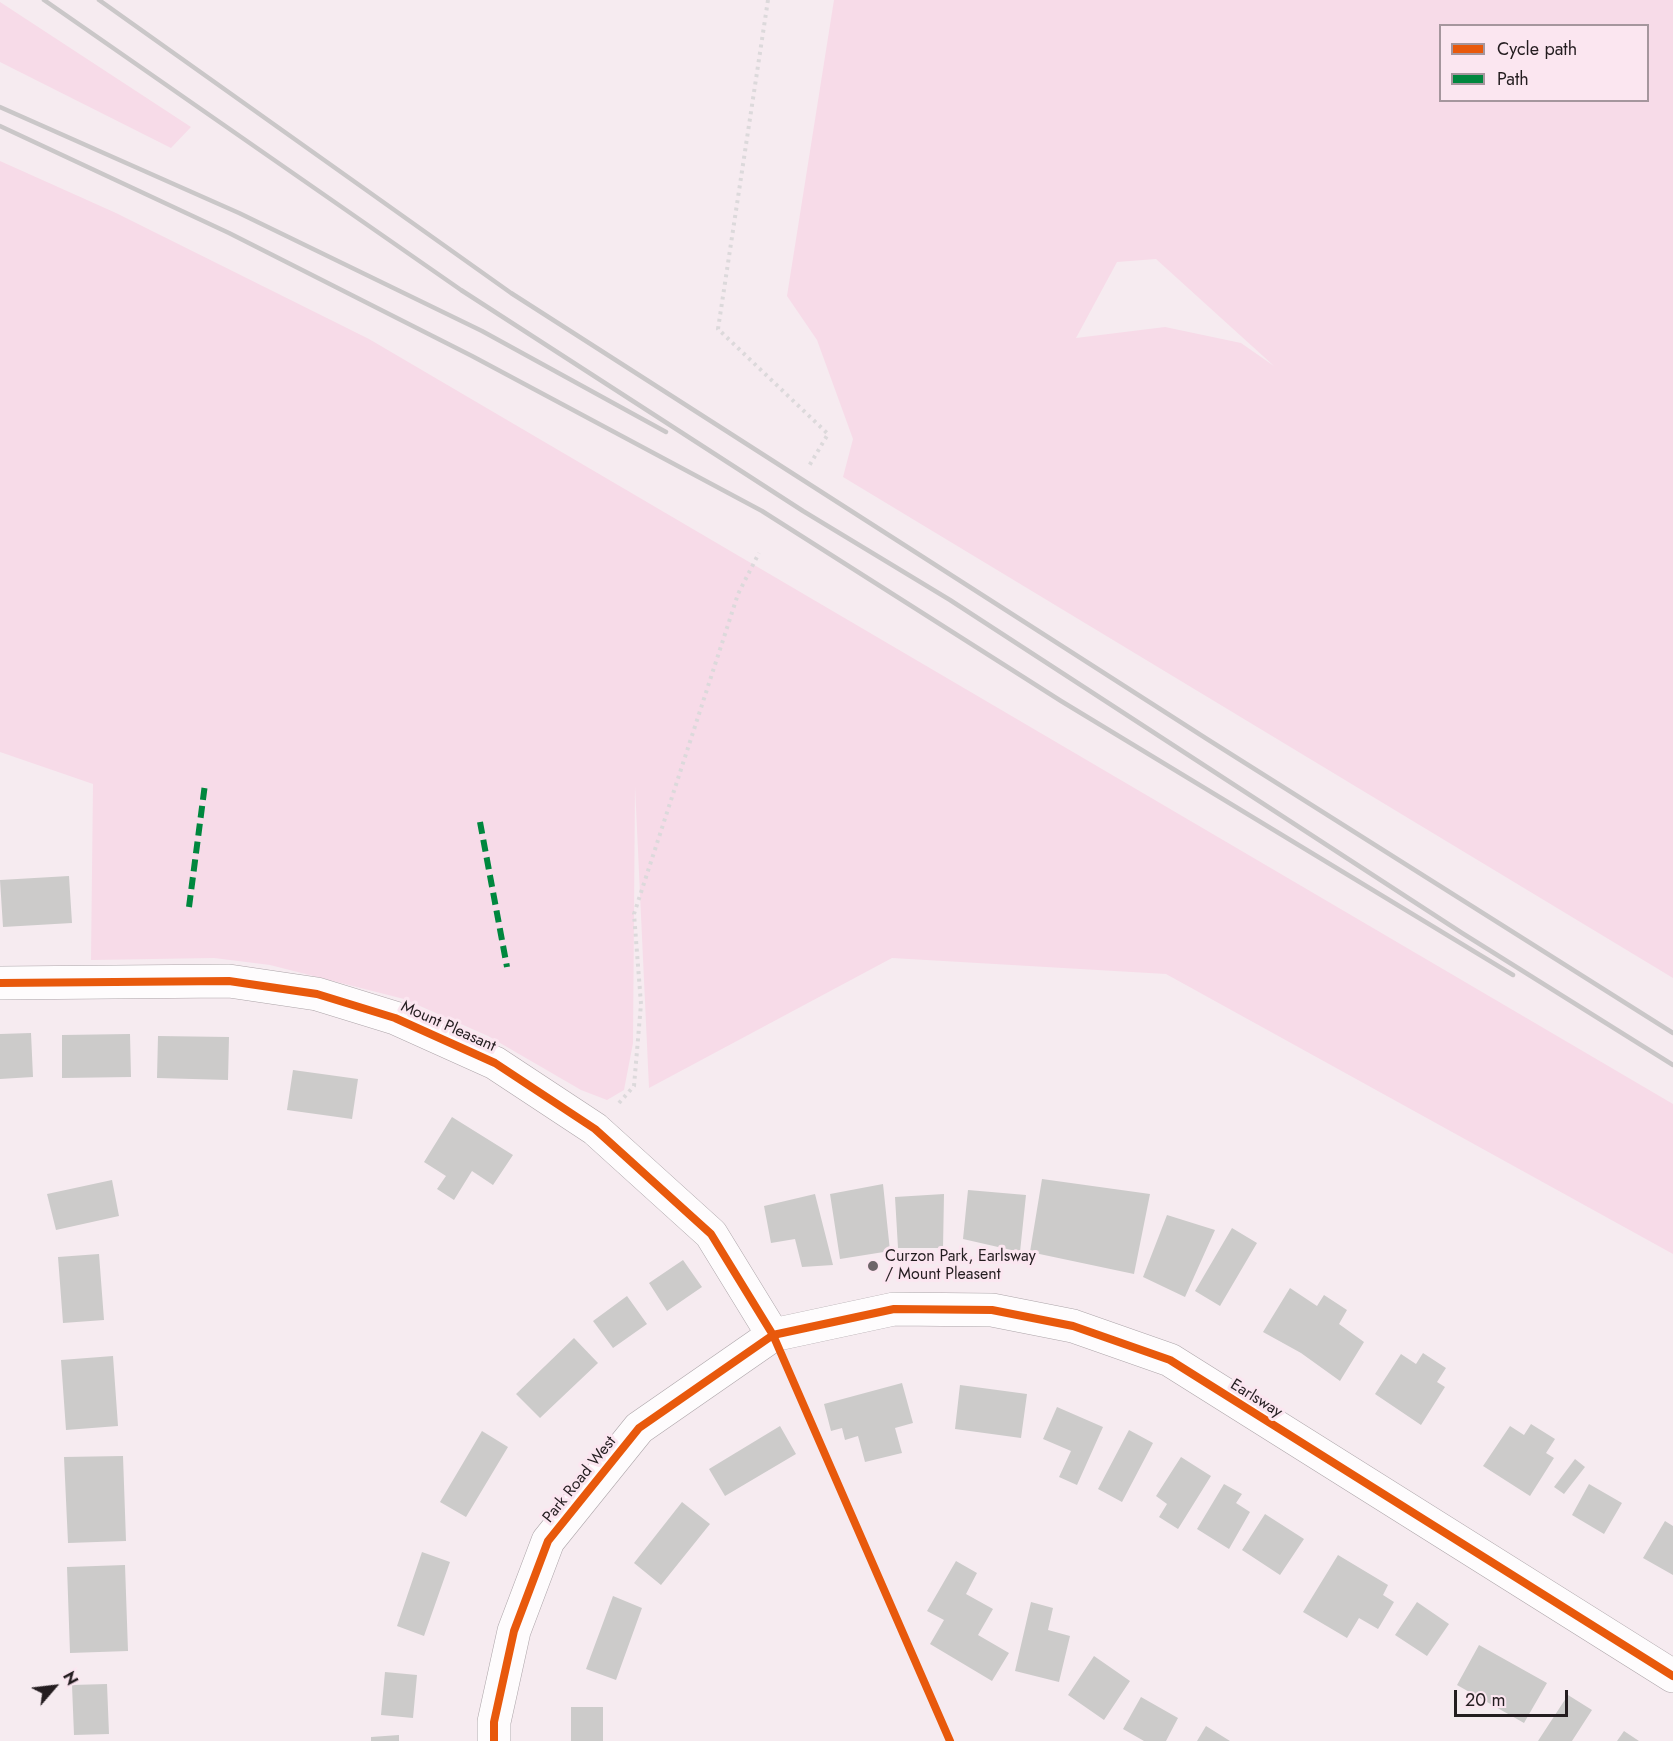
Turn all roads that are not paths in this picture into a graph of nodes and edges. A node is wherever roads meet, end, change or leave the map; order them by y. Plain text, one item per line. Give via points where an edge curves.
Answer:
1 (0, 984) edge
2 (773, 1335) junction
3 (1673, 1676) edge
4 (494, 1741) edge

1 - 2 street, Mount Pleasant via 229,981 317,994 395,1018 495,1063 595,1129 711,1234
2 - 3 street, Earlsway via 894,1309 992,1310 1074,1326 1170,1360
2 - 4 street, Park Road West via 639,1428 548,1541 514,1631 494,1722

